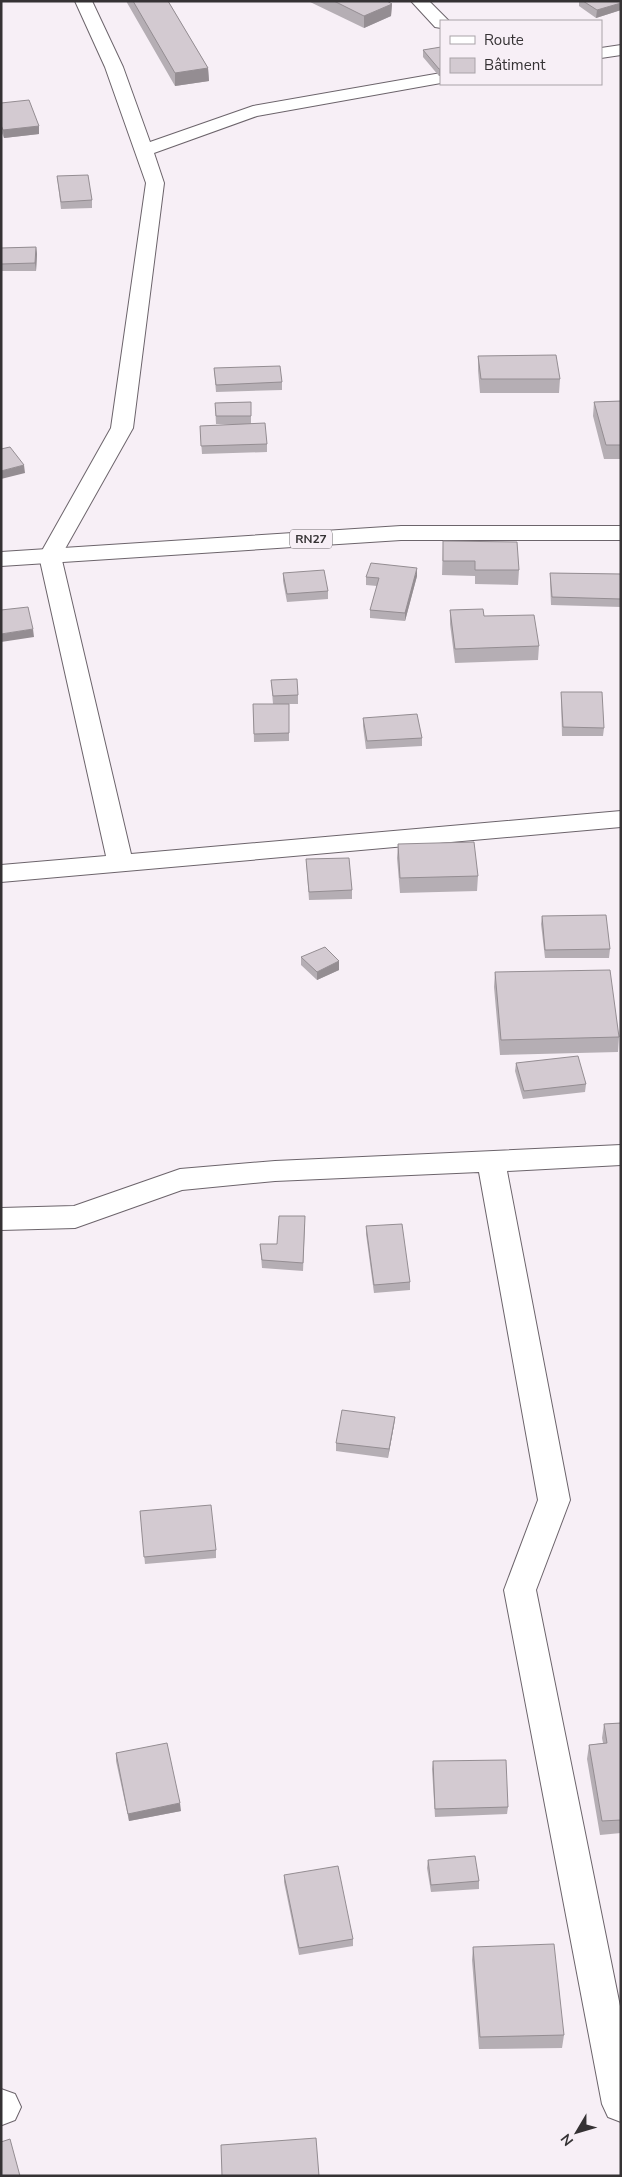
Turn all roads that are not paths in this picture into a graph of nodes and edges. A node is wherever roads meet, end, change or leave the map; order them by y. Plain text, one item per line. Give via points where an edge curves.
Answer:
1 (84, 1) edge
2 (419, 1) edge
3 (440, 22) edge
4 (621, 50) edge
5 (602, 53) edge
6 (440, 78) edge
7 (144, 150) junction
8 (621, 533) edge
9 (50, 556) junction
10 (1, 559) edge
11 (621, 819) edge
12 (120, 863) junction
13 (1, 874) edge
14 (621, 1155) edge
15 (491, 1161) junction
16 (1, 1219) edge
17 (621, 2104) edge

1 - 7 street via 114,68
2 - 3 street
4 - 5 street
6 - 7 street via 253,111
7 - 9 street via 155,183 122,428
8 - 9 street, RN27 via 401,533
9 - 10 street, RN27
9 - 12 street
11 - 12 street
12 - 13 street
14 - 15 street
15 - 16 street via 274,1171 180,1180 75,1216
15 - 17 street via 554,1500 520,1590

